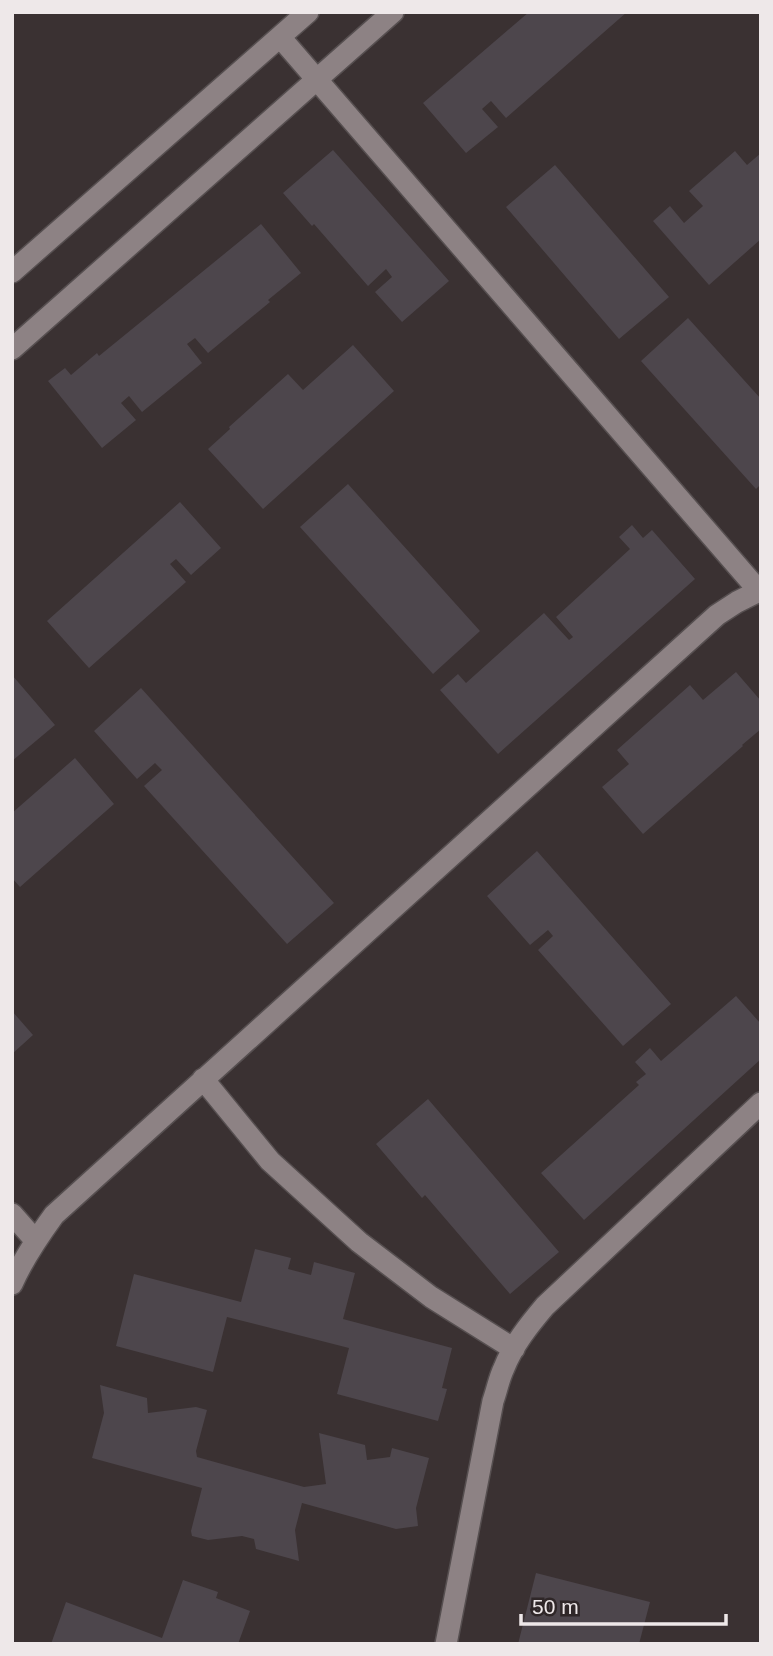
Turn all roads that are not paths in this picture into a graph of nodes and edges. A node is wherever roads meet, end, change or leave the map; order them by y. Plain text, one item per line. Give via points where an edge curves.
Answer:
1 (308, 12) edge
2 (393, 12) edge
3 (280, 37) junction
4 (317, 80) junction
5 (12, 272) edge
6 (12, 349) edge
7 (760, 591) edge
8 (203, 1079) junction
9 (761, 1103) edge
10 (12, 1214) edge
11 (35, 1240) junction
12 (12, 1284) edge
13 (514, 1349) junction
14 (446, 1644) edge

1 - 3 street
2 - 4 street
3 - 4 street
3 - 5 street
4 - 6 street
4 - 7 street
7 - 8 street via 717,615
8 - 11 street via 54,1215
8 - 13 street via 271,1161 359,1242 431,1297
9 - 13 street via 545,1306
10 - 11 street
11 - 12 street
13 - 14 street via 493,1401

